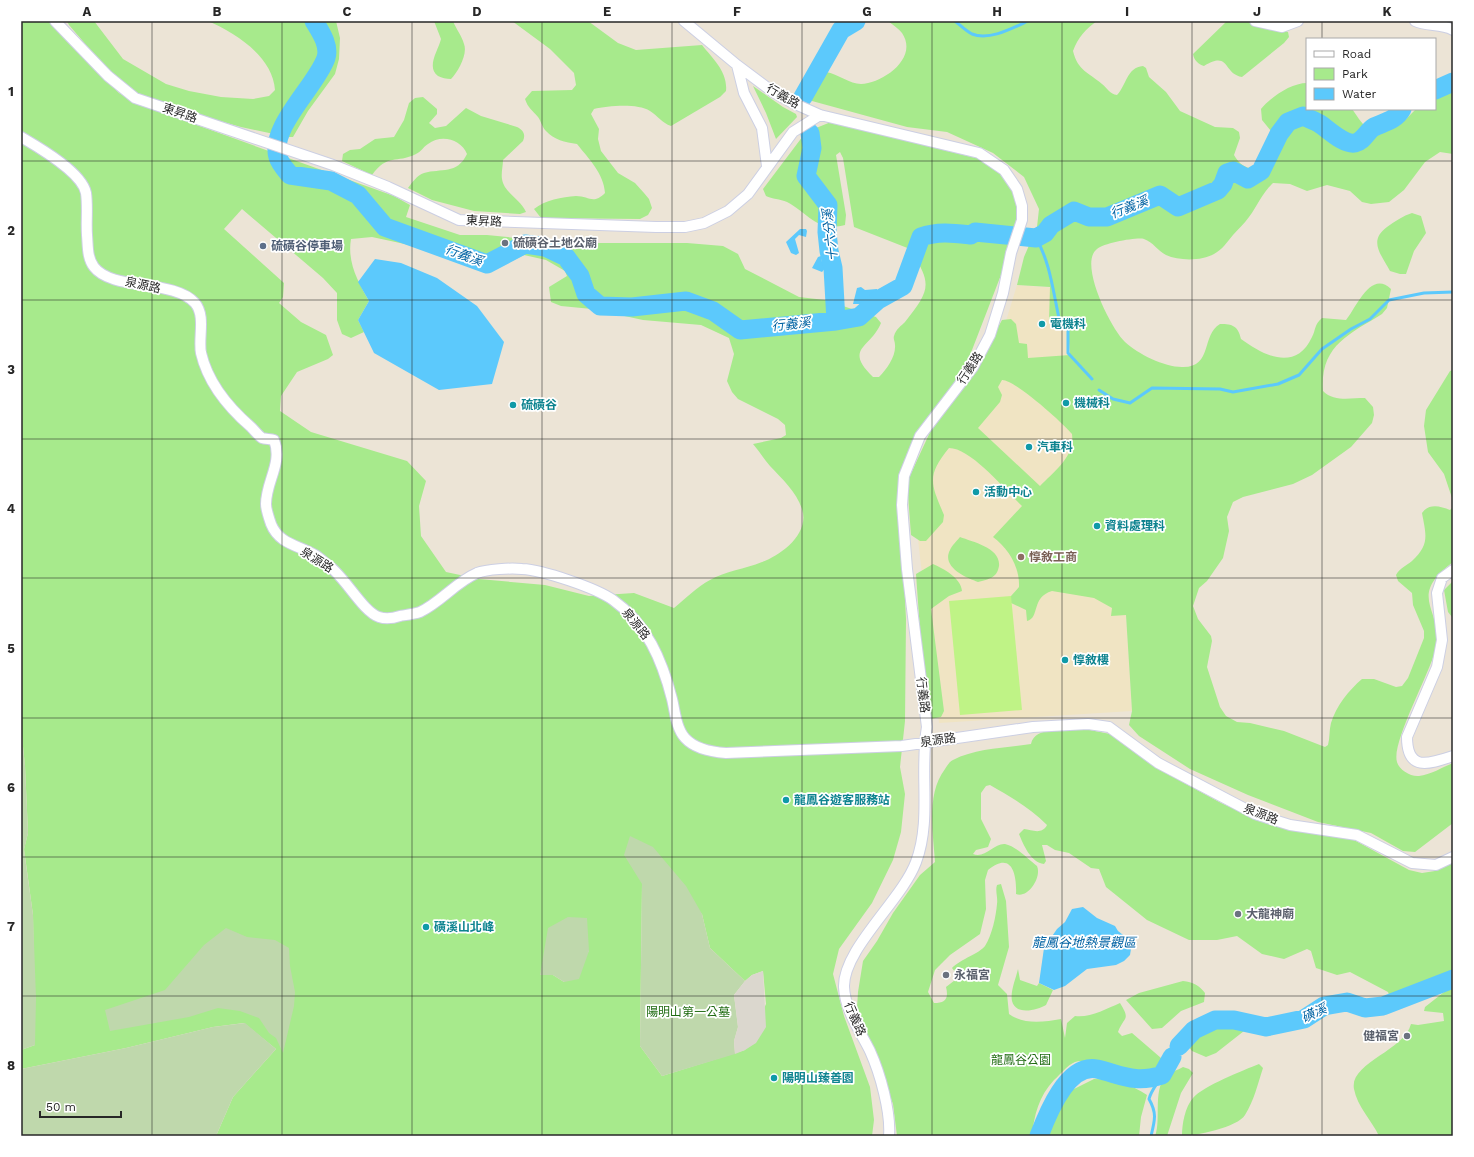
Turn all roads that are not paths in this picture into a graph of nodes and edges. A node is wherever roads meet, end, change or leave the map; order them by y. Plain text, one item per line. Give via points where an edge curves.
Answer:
1 (55, 21) edge
2 (684, 21) edge
3 (1255, 21) edge
4 (1298, 21) edge
5 (1415, 21) edge
6 (1453, 30) edge
7 (737, 65) junction
8 (820, 115) junction
9 (21, 137) edge
10 (767, 166) junction
11 (1453, 570) edge
12 (924, 742) junction
13 (1453, 756) edge
14 (1453, 857) edge
15 (889, 1136) edge

1 - 10 street, 東昇路 via 108,76 135,98 333,165 388,186 459,220 685,227 716,219 728,211 748,194
2 - 7 street
3 - 4 street via 1282,27
5 - 6 street
7 - 8 street, 行義路 via 773,92
7 - 10 street via 744,93 762,128
8 - 10 street, 東昇路 via 794,132
8 - 12 street, 行義路 via 979,153 1004,170 1017,189 1022,206 1020,226 990,335 973,367 920,436 904,476 902,505 907,569 927,727
9 - 12 street, 泉源路 via 48,152 80,181 86,192 89,258 100,273 185,295 195,303 199,310 201,354 221,395 263,438 274,440 277,448 277,460 266,505 277,534 285,542 314,555 336,571 369,611 379,617 394,618 418,612 479,572 523,569 554,576 608,597 628,610 643,629 665,672 679,730 684,738 700,748 726,753 902,746
11 - 13 street via 1442,578 1437,594 1442,640 1437,667 1407,737 1407,747 1416,762 1433,763
12 - 14 street, 泉源路 via 1033,727 1088,724 1109,727 1158,763 1255,814 1290,825 1357,835 1412,863 1436,865
12 - 15 street, 行義路 via 923,827 916,863 892,902 856,950 844,986 851,1013 884,1089

